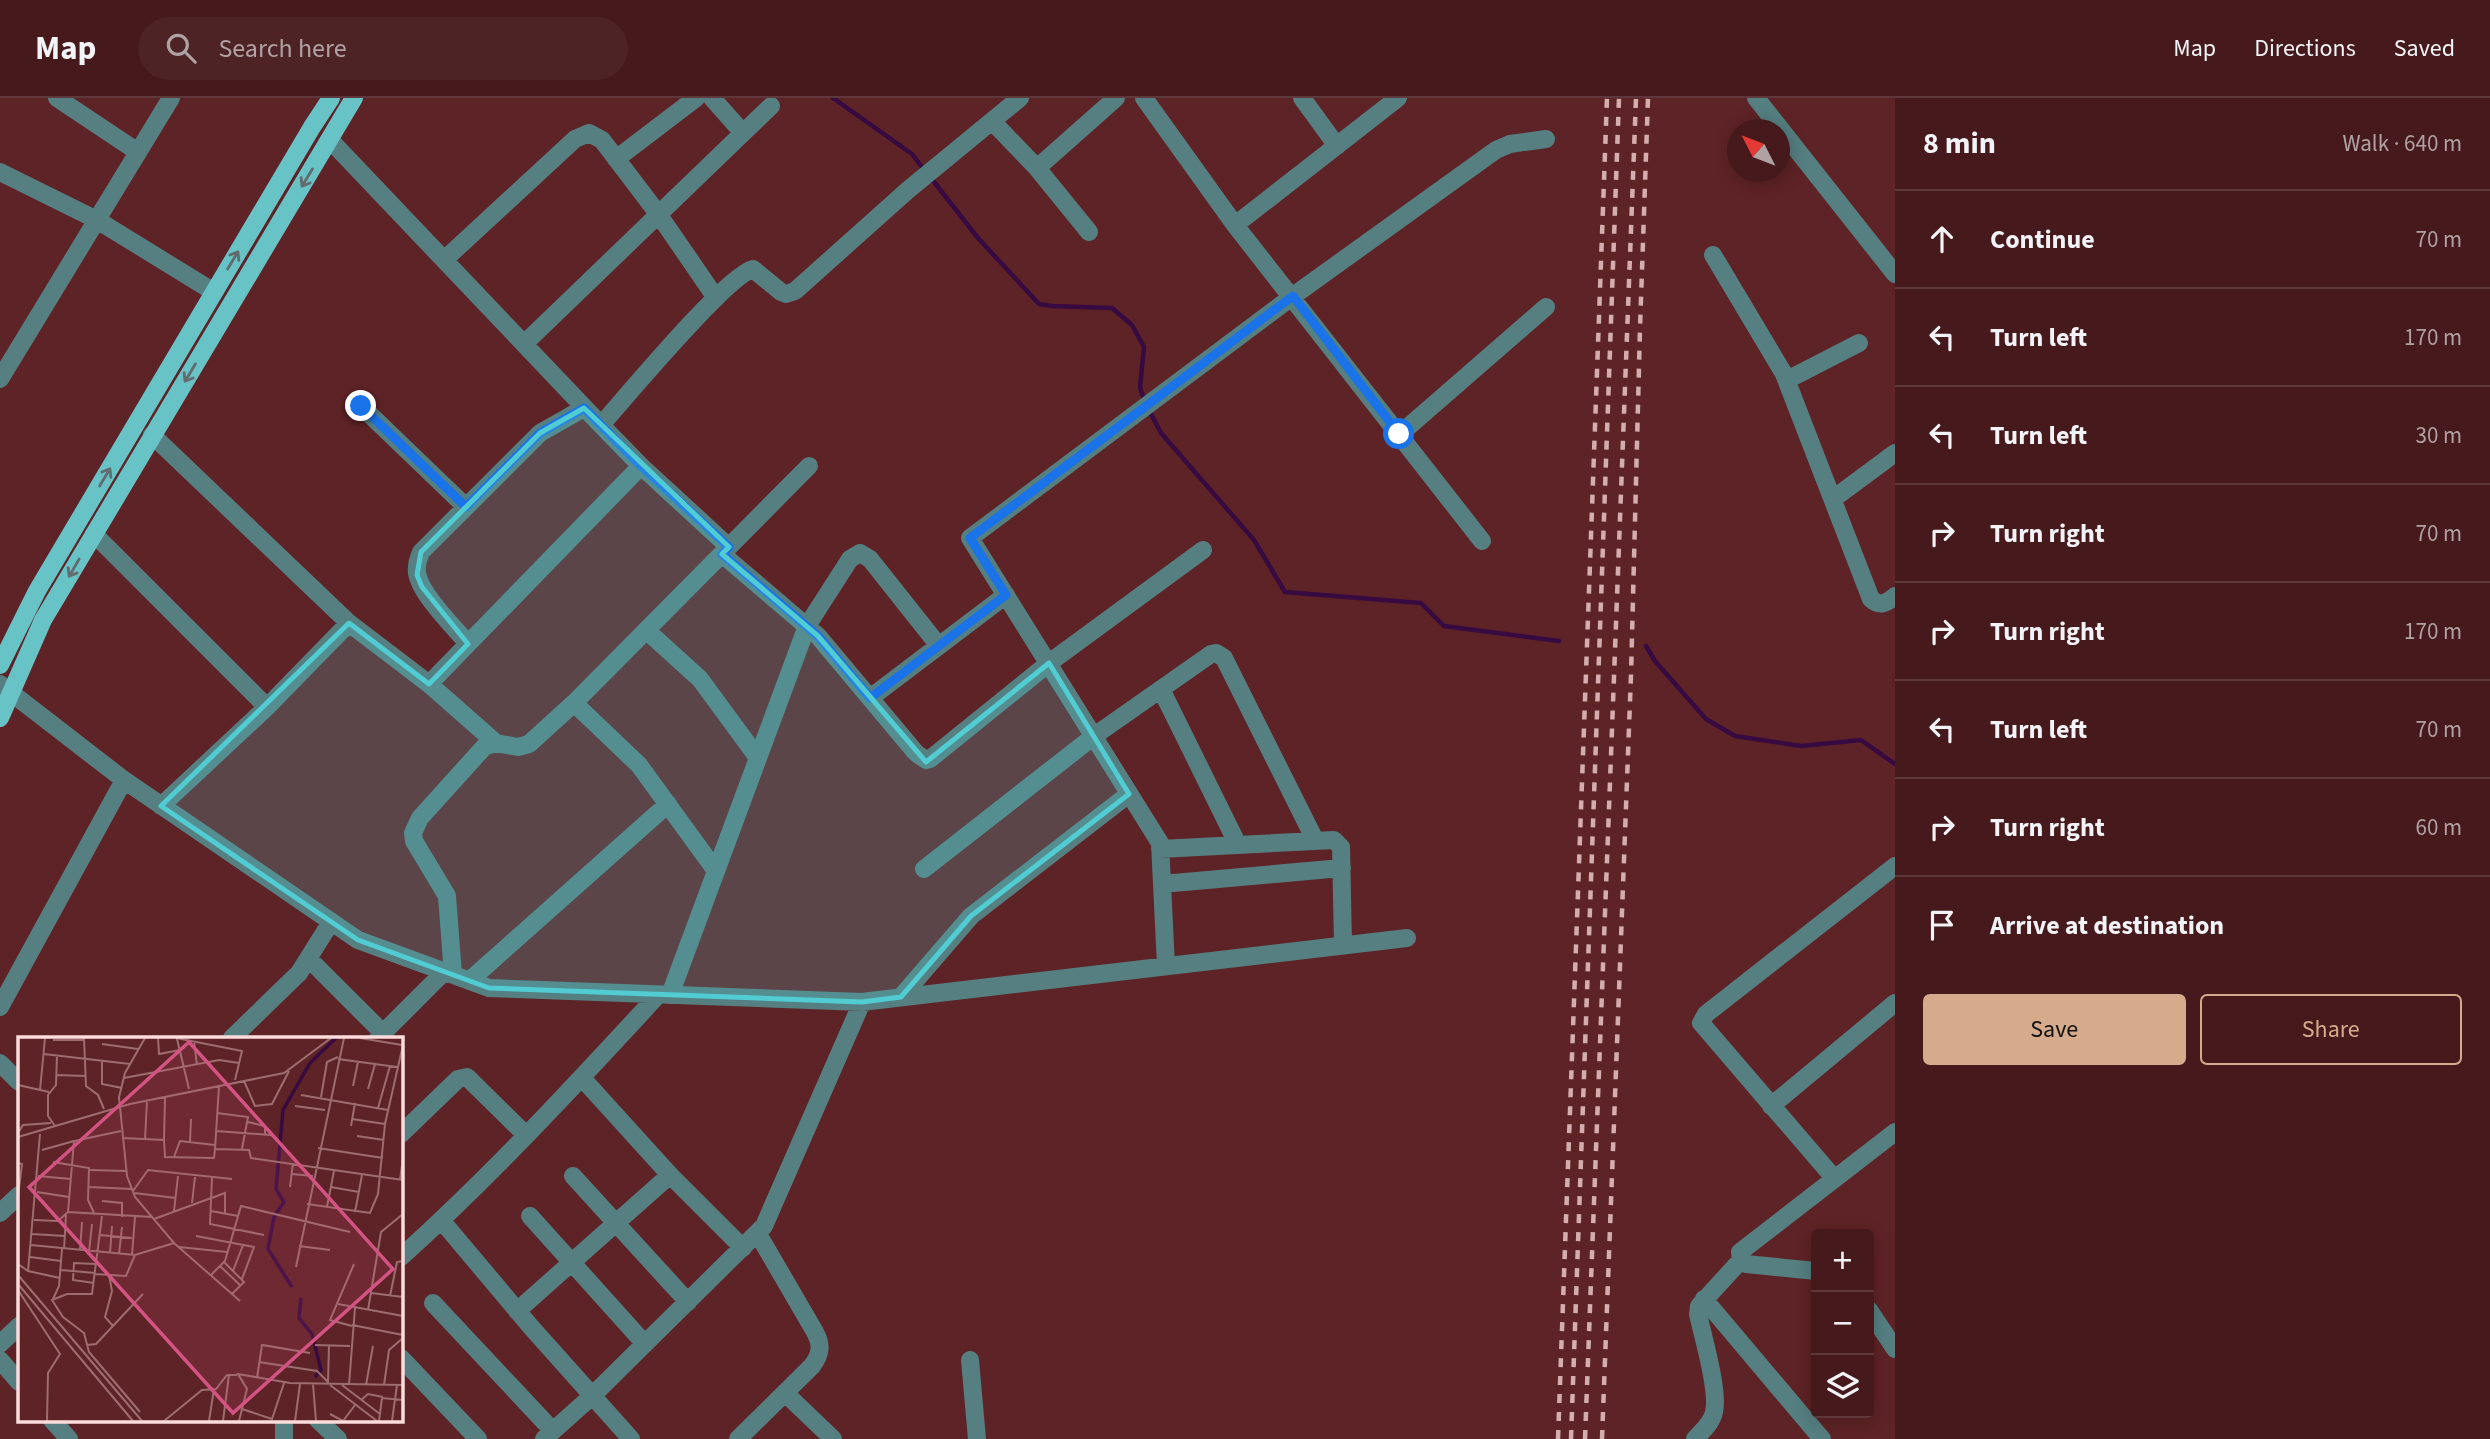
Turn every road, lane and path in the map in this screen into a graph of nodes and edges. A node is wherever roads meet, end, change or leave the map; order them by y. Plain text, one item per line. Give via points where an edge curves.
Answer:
1 (57, 98) edge
2 (171, 98) edge
3 (331, 98) edge
4 (354, 98) edge
5 (696, 98) edge
6 (712, 98) edge
7 (1020, 98) edge
8 (1116, 98) edge
9 (1144, 98) edge
10 (1302, 98) edge
11 (1398, 98) edge
12 (1756, 98) edge
13 (771, 106) dead end
14 (992, 121) junction
15 (743, 133) junction
16 (1546, 139) dead end
17 (330, 140) junction
18 (1337, 146) junction
19 (138, 152) junction
20 (616, 159) junction
21 (1037, 168) junction
22 (0, 173) edge
23 (659, 215) junction
24 (97, 220) junction
25 (1235, 225) junction
26 (1089, 232) dead end
27 (1713, 255) dead end
28 (444, 260) junction
29 (1895, 274) edge
30 (214, 292) junction
31 (1293, 296) junction
32 (716, 298) junction
33 (1546, 307) dead end
34 (1859, 343) dead end
35 (524, 344) junction
36 (0, 379) edge
37 (1787, 380) junction
38 (361, 406) dead end
39 (584, 408) junction
40 (601, 425) junction
41 (1399, 434) junction
42 (152, 435) junction
43 (1895, 453) edge
44 (641, 466) junction
45 (809, 466) dead end
46 (1833, 499) junction
47 (466, 507) junction
48 (94, 534) junction
49 (1482, 541) dead end
50 (725, 550) junction
51 (1203, 550) dead end
52 (1006, 595) junction
53 (1895, 596) edge
54 (349, 623) junction
55 (807, 626) junction
56 (646, 630) junction
57 (468, 644) junction
58 (939, 646) junction
59 (1049, 663) junction
60 (0, 665) edge
61 (429, 684) junction
62 (6, 687) edge
63 (1161, 689) junction
64 (870, 698) junction
65 (574, 703) junction
66 (267, 707) junction
67 (0, 718) edge
68 (1094, 736) junction
69 (496, 743) junction
70 (758, 758) junction
71 (124, 780) junction
72 (1129, 794) junction
73 (668, 804) junction
74 (161, 806) junction
75 (1315, 840) junction
76 (1238, 845) junction
77 (1160, 849) junction
78 (1895, 866) edge
79 (1342, 868) junction
80 (924, 869) dead end
81 (716, 871) junction
82 (1162, 884) junction
83 (331, 922) junction
84 (1408, 938) dead end
85 (1343, 945) junction
86 (309, 959) junction
87 (1166, 966) junction
88 (455, 976) junction
89 (6, 984) edge
90 (664, 995) junction
91 (901, 998) junction
92 (862, 1002) junction
93 (1895, 1003) edge
94 (0, 1006) edge
95 (381, 1036) edge
96 (233, 1037) edge
97 (0, 1063) edge
98 (582, 1078) junction
99 (18, 1081) edge
100 (1772, 1106) junction
101 (1895, 1132) edge
102 (402, 1133) edge
103 (526, 1135) junction
104 (670, 1175) junction
105 (573, 1176) dead end
106 (1834, 1178) junction
107 (18, 1196) edge
108 (0, 1213) edge
109 (530, 1216) dead end
110 (441, 1220) junction
111 (617, 1222) junction
112 (758, 1234) junction
113 (743, 1248) junction
114 (403, 1252) edge
115 (1741, 1260) junction
116 (572, 1262) junction
117 (1811, 1270) edge
118 (1704, 1299) junction
119 (688, 1302) junction
120 (433, 1303) dead end
121 (517, 1311) junction
122 (1874, 1318) edge
123 (18, 1327) edge
124 (0, 1344) edge
125 (645, 1344) junction
126 (1895, 1349) edge
127 (402, 1359) edge
128 (0, 1360) edge
129 (970, 1360) dead end
130 (18, 1381) edge
131 (785, 1393) junction
132 (592, 1396) junction
133 (320, 1422) edge
134 (549, 1435) edge
135 (1705, 1435) edge
136 (744, 1437) edge
137 (338, 1439) edge
138 (478, 1439) edge
139 (631, 1439) edge
140 (833, 1439) edge
141 (977, 1439) edge
142 (1822, 1439) edge

1 - 19 street
2 - 19 street
30 -> 3 main road
4 - 17 main road
5 - 20 street
6 - 15 street
7 - 14 street
8 - 21 street
9 - 25 street
10 - 18 street
11 - 18 street
12 - 29 street
13 - 15 street
14 - 21 street
14 - 32 street via 795,291 781,292 753,268
15 - 23 street
16 - 31 street via 1496,150
17 - 28 street
17 -> 42 main road
18 - 25 street
19 - 24 street
20 - 23 street
20 - 28 street via 596,135 582,135
21 - 26 street
22 - 24 street
23 - 32 street
23 - 35 street
24 - 30 street
24 - 36 street
25 - 31 street
27 - 37 street
28 - 35 street
60 -> 30 main road via 37,590
31 - 41 street
31 - 52 street via 970,538
32 - 40 street
33 - 41 street
34 - 37 street
35 - 39 street
37 - 46 street
38 - 47 street
39 - 40 street
39 - 47 street via 540,433
40 - 44 street
41 - 49 street
42 - 48 main road
42 - 54 street
43 - 46 street
44 - 50 street
44 - 57 street
45 - 50 street
46 - 53 street via 1871,599 1880,604
47 - 57 street via 421,552 417,575
48 -> 62 main road
48 - 66 street
50 - 55 street
50 - 56 street
51 - 59 street
52 - 58 street
52 - 59 street
54 - 61 street
54 - 66 street
55 - 58 street via 850,559 860,553 870,559
55 - 64 street
55 - 70 street
56 - 65 street
56 - 70 street via 700,679
57 - 61 street
58 - 64 street
59 - 64 street via 926,760
59 - 68 street
61 - 69 street
62 - 67 main road
62 - 71 street
63 - 68 street
63 - 75 street via 1211,654 1224,658
63 - 76 street
65 - 69 street via 523,746
65 - 73 street via 639,765
66 - 74 street
68 - 72 street
68 - 80 street
69 - 88 street via 485,746 420,818 413,833 447,896
70 - 81 street
71 - 74 street
71 - 89 street
72 - 77 street
72 - 91 street via 971,916
73 - 81 street
73 - 88 street
74 - 83 street
75 - 76 street
75 - 79 street via 1339,843
76 - 77 street
77 - 82 street
78 - 100 street via 1706,1014 1701,1023
79 - 82 street
79 - 85 street
81 - 90 street
82 - 87 street
83 - 86 street
83 - 88 street via 358,940
84 - 85 street
85 - 87 street
86 - 95 street
86 - 96 street
87 - 91 street
88 - 90 street via 489,988
88 - 95 street
89 - 94 street
90 - 92 street
90 - 98 street
91 - 92 street
92 - 112 street
93 - 100 street
97 - 99 street
98 - 103 street
98 - 104 street
100 - 106 street
101 - 106 street
102 - 103 street via 458,1079 467,1077
103 - 110 street
104 - 111 street
104 - 113 street
105 - 111 street
106 - 115 street via 1746,1245
107 - 108 street
109 - 116 street
110 - 114 street
110 - 121 street
111 - 116 street
111 - 119 street
112 - 113 street
112 - 131 street via 815,1332 820,1349 812,1366
113 - 119 street
115 - 117 street
115 - 118 street
116 - 121 street
116 - 125 street
118 - 135 street via 1698,1314 1714,1412
118 - 142 street
119 - 125 street
120 - 134 street
121 - 132 street
122 - 126 street
123 - 124 street
125 - 132 street
127 - 138 street
128 - 130 street
129 - 141 street
131 - 136 street
131 - 140 street
132 - 134 street
132 - 139 street
133 - 137 street

